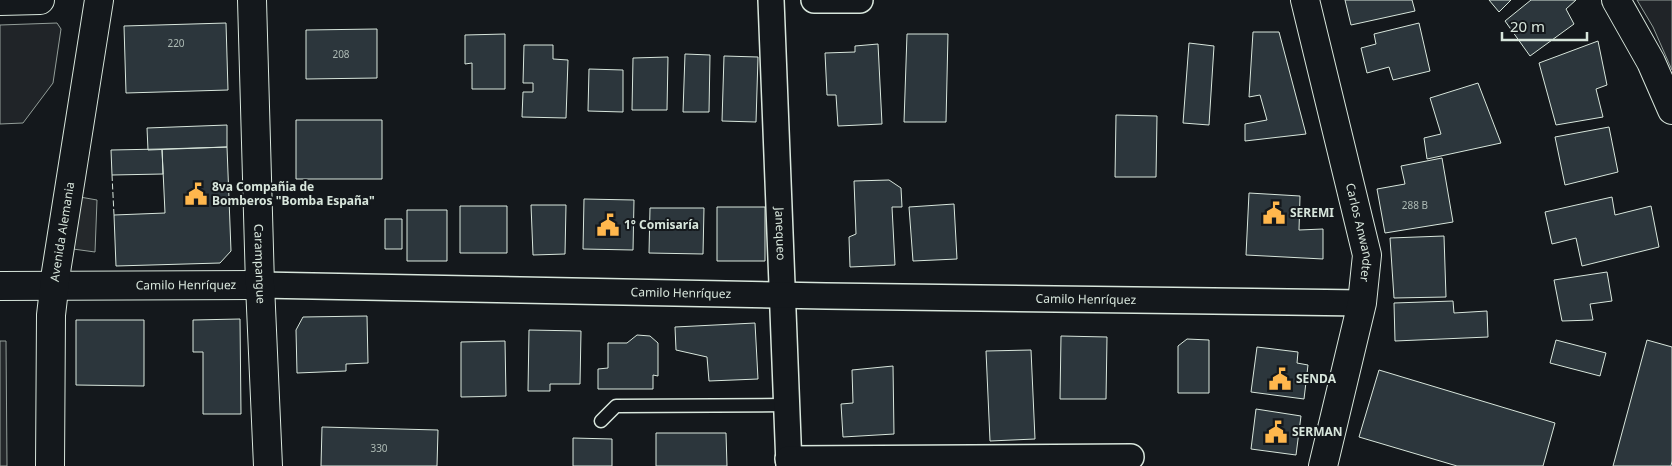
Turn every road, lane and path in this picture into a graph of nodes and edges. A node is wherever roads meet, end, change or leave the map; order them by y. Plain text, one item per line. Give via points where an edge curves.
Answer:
1 (40, 0) edge
2 (100, 0) edge
3 (252, 0) edge
4 (771, 0) edge
5 (814, 0) edge
6 (860, 0) edge
7 (1305, 0) edge
8 (1616, 0) edge
9 (0, 1) edge
10 (1672, 110) edge
11 (260, 285) junction
12 (0, 286) edge
13 (54, 287) junction
14 (783, 294) junction
15 (1362, 303) junction
16 (786, 405) junction
17 (601, 421) dead end
18 (1131, 457) dead end
19 (788, 463) edge
20 (50, 466) edge
21 (268, 466) edge
22 (1324, 466) edge

1 - 9 main road
2 - 13 main road, Avenida Alemania
3 - 11 main road, Carampangue
4 - 14 street, Janequeo
5 - 6 street
7 - 15 main road, Carlos Anwandter via 1367,255
8 - 10 main road via 1651,62
11 - 13 main road, Camilo Henríquez
11 - 14 street, Camilo Henríquez
11 - 21 main road, Carampangue
12 - 13 main road, Camilo Henríquez
13 - 20 main road, Avenida Alemania
14 - 15 street, Camilo Henríquez
14 - 16 street, Janequeo
15 - 22 main road, Carlos Anwandter
16 - 17 lane via 616,406
16 - 19 street, Janequeo
18 - 19 street

